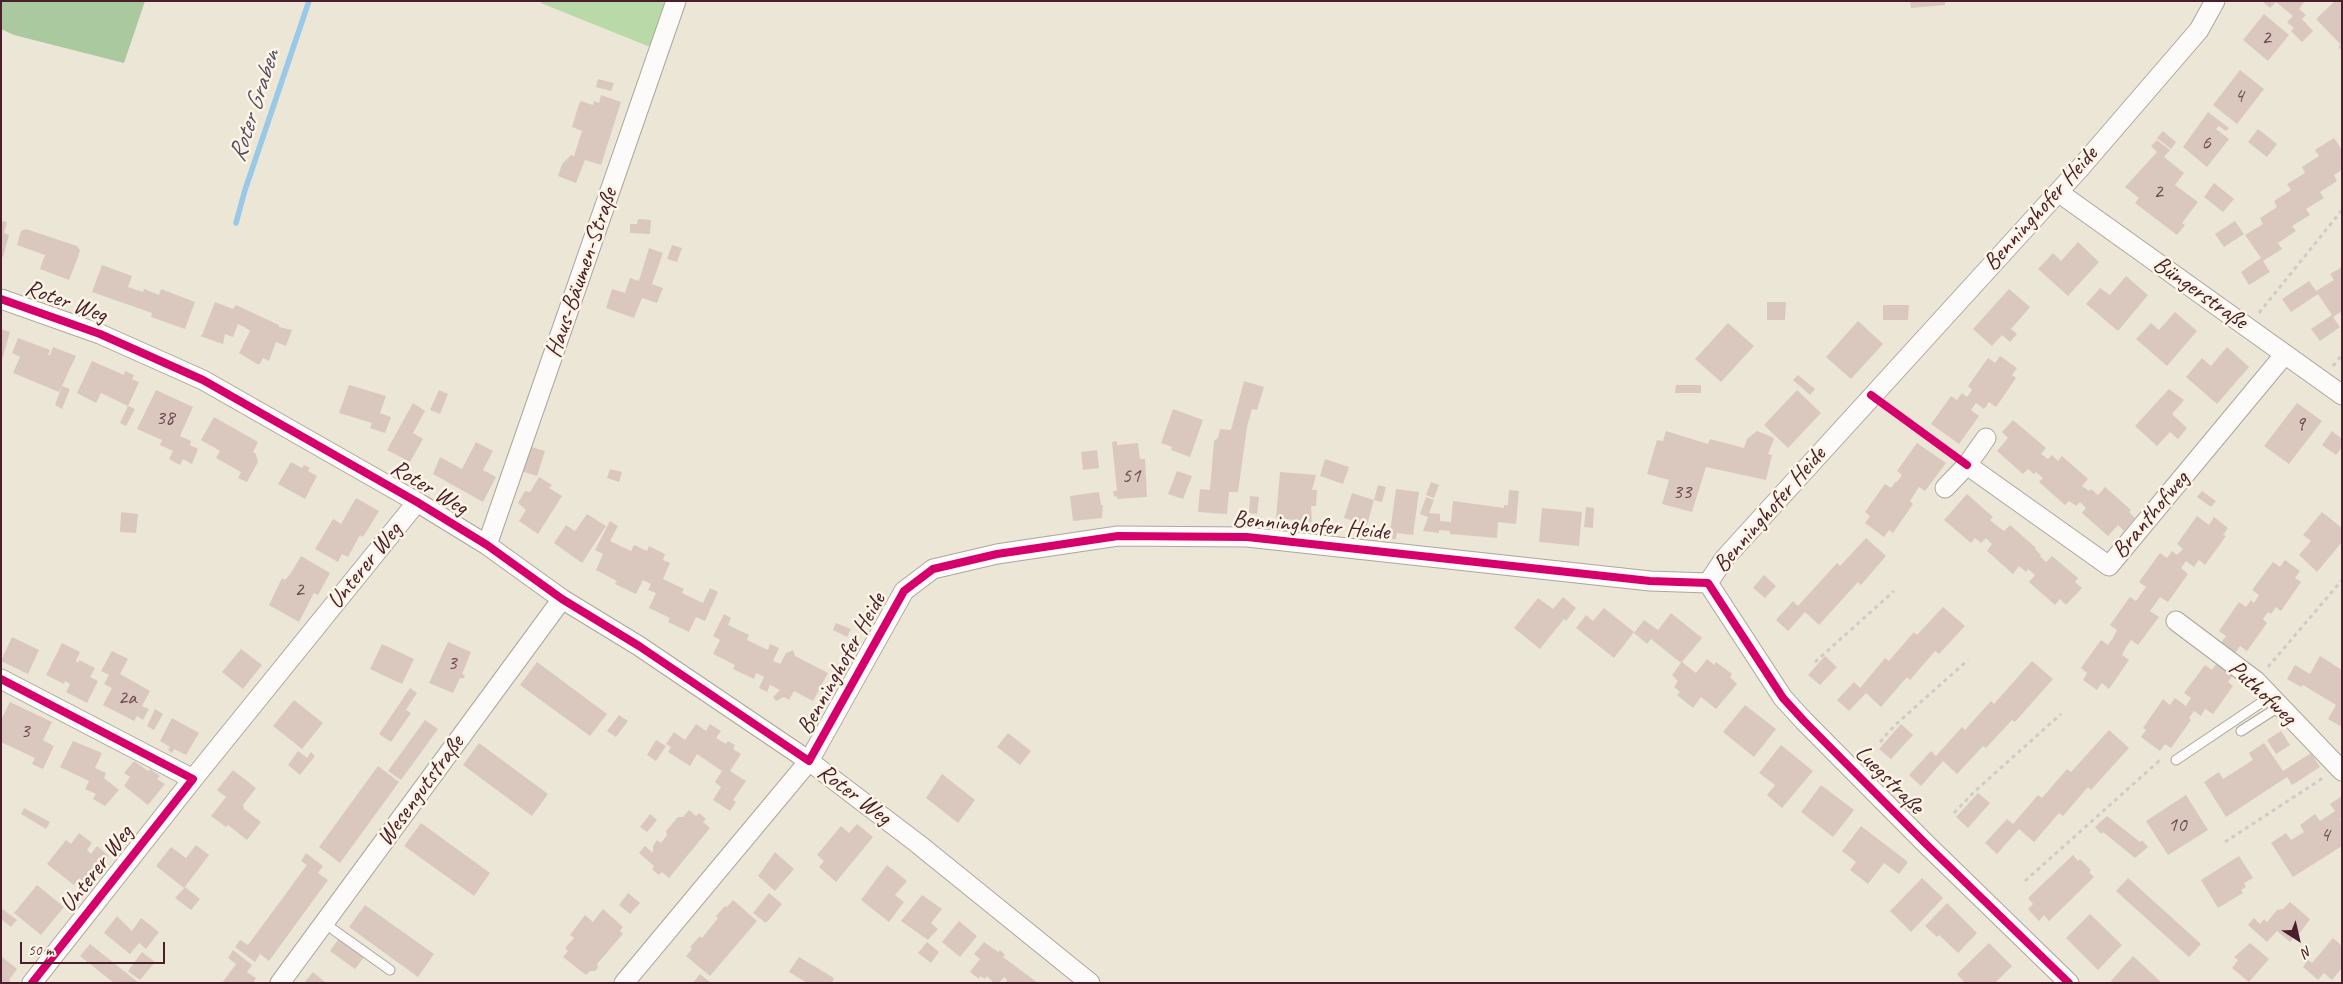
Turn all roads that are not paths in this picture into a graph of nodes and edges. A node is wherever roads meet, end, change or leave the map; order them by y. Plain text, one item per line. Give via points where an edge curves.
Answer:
1 (676, 1) edge
2 (2215, 1) edge
3 (2058, 192) junction
4 (1, 299) edge
5 (2285, 354) junction
6 (2342, 395) edge
7 (1986, 438) dead end
8 (1967, 465) junction
9 (1945, 488) dead end
10 (417, 502) junction
11 (487, 545) junction
12 (1708, 583) junction
13 (562, 599) junction
14 (2176, 621) dead end
15 (1, 680) edge
16 (2276, 701) junction
17 (2241, 731) dead end
18 (2176, 760) dead end
19 (809, 761) junction
20 (2340, 770) edge
21 (193, 779) junction
22 (324, 923) junction
23 (390, 970) dead end
24 (32, 983) edge
25 (280, 983) edge
26 (624, 983) edge
27 (1090, 983) edge
28 (2069, 983) edge

1 - 11 street, Haus-Bäumen-Straße
2 - 3 street, Benninghofer Heide via 2199,30
3 - 5 street, Büngerstraße
3 - 12 street, Benninghofer Heide via 1724,559
4 - 10 street, Roter Weg via 100,334 203,380
5 - 6 street, Büngerstraße
5 - 8 street, Branthofweg via 2108,566
7 - 8 street
8 - 9 street
10 - 11 street, Roter Weg
10 - 21 street, Unterer Weg
11 - 13 street, Roter Weg
12 - 19 street, Benninghofer Heide via 1650,582 1247,537 1118,536 997,554 933,568 904,591
12 - 28 street, Luegstraße via 1783,698
13 - 19 street, Roter Weg via 639,646
13 - 22 street, Wesengutstraße
14 - 16 street, Puthofweg via 2256,681
15 - 21 street
16 - 17 lane
16 - 18 lane
16 - 20 street, Puthofweg
19 - 26 street, Benninghofer Heide
19 - 27 street, Roter Weg via 917,843
21 - 24 street, Unterer Weg
22 - 23 lane
22 - 25 street, Wesengutstraße

